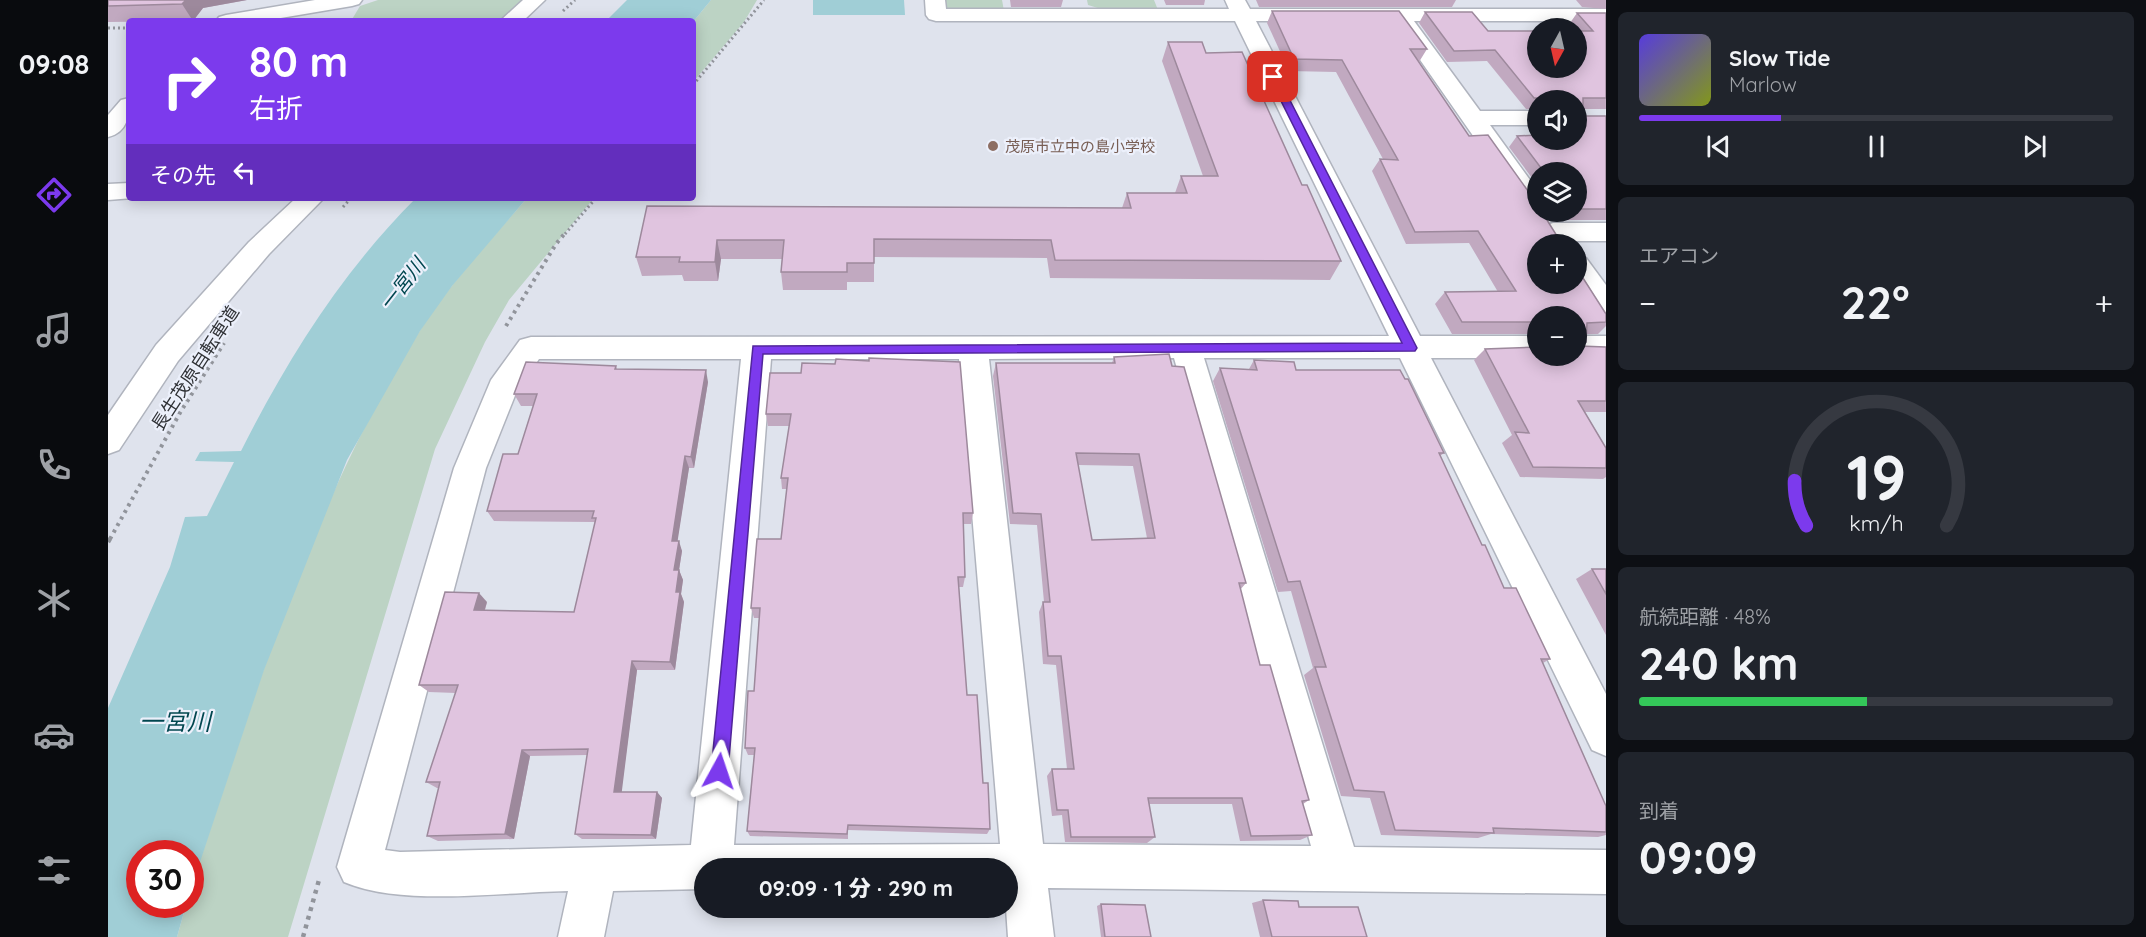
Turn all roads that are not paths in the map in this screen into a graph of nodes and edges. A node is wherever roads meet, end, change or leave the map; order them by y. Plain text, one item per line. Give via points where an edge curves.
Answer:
1 (352, 0) edge
2 (535, 0) edge
3 (935, 0) edge
4 (1238, 7) edge
5 (1563, 7) edge
6 (1083, 8) edge
7 (1399, 14) junction
8 (1606, 15) edge
9 (244, 18) edge
10 (342, 18) edge
11 (514, 18) edge
12 (126, 109) edge
13 (1474, 118) junction
14 (1527, 118) edge
15 (108, 130) edge
16 (126, 191) edge
17 (108, 192) edge
18 (308, 201) edge
19 (1547, 225) edge
20 (1606, 232) edge
21 (1587, 280) edge
22 (1606, 306) edge
23 (974, 347) junction
24 (1527, 347) edge
25 (1587, 347) edge
26 (1606, 347) edge
27 (1411, 348) junction
28 (757, 349) junction
29 (1186, 349) junction
30 (108, 441) edge
31 (1606, 736) edge
32 (712, 858) edge
33 (694, 865) edge
34 (1018, 865) edge
35 (1025, 865) junction
36 (595, 867) junction
37 (1339, 869) junction
38 (1606, 872) edge
39 (581, 937) edge
40 (1031, 937) edge

1 - 9 street
1 - 10 street
2 - 11 street
3 - 6 street via 936,15
4 - 6 street
4 - 7 street
4 - 27 street
5 - 7 street
5 - 8 street
7 - 13 street
12 - 15 street
13 - 14 street
13 - 19 street
16 - 17 street
18 - 30 street via 259,248 167,354
19 - 20 street
21 - 22 street
23 - 28 street
23 - 29 street
23 - 35 street
24 - 27 street
25 - 26 street
27 - 29 street
27 - 31 street
28 - 32 street
28 - 36 street via 531,348 502,388 470,468 359,867 400,874
29 - 37 street
33 - 36 street
34 - 35 street
35 - 37 street
35 - 40 street
36 - 39 street
37 - 38 street

